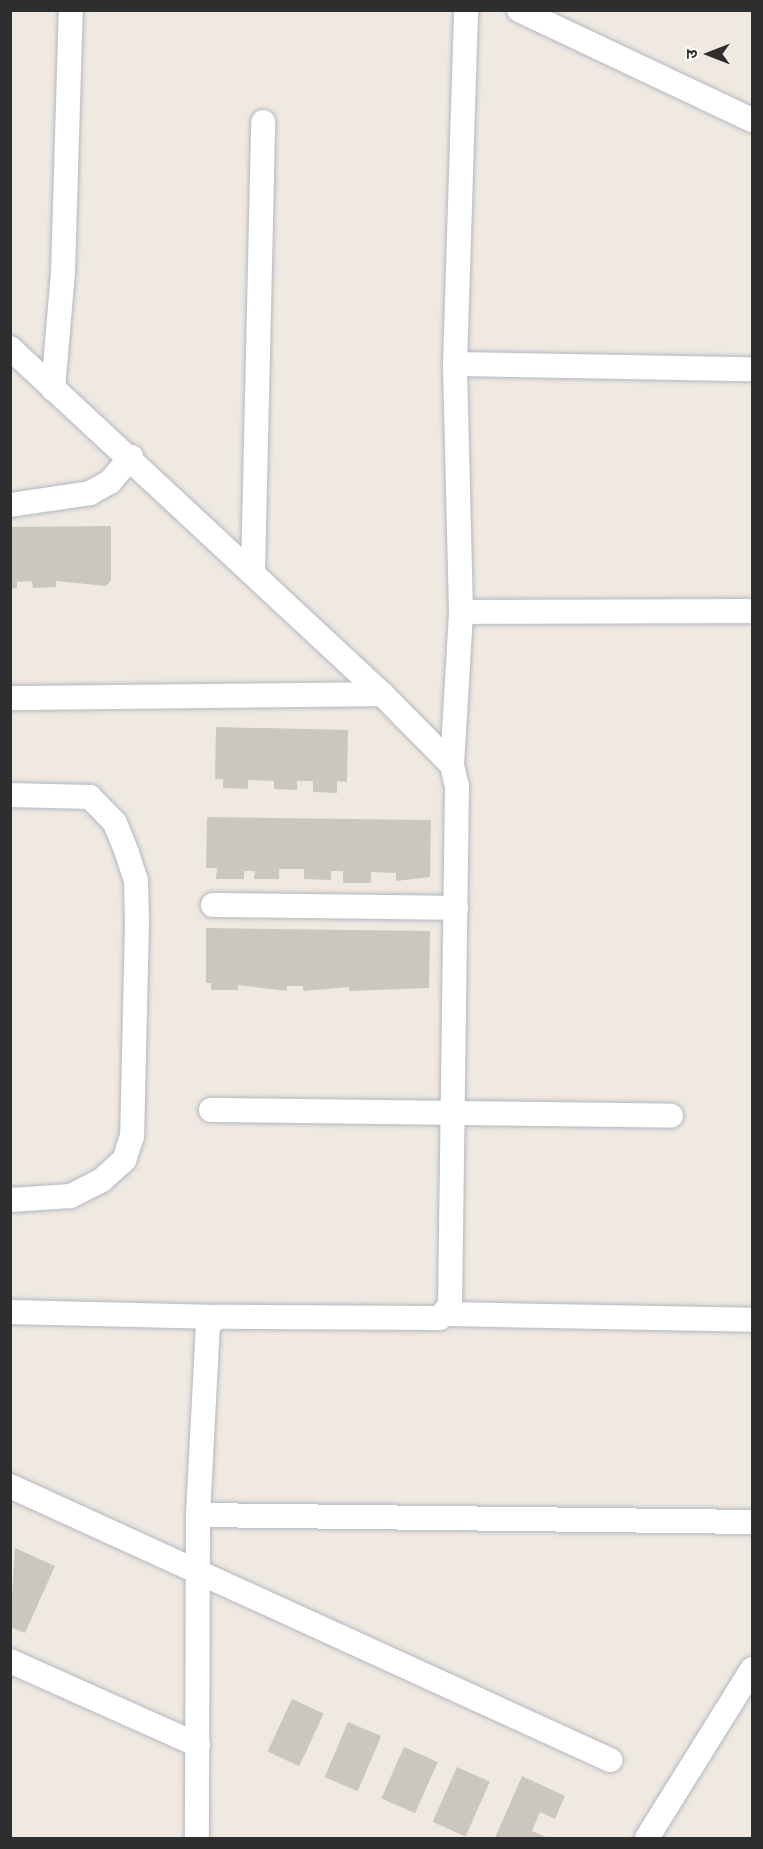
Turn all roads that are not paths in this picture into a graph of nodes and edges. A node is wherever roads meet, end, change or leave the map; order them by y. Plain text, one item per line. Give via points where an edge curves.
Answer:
1 (71, 10) edge
2 (466, 10) edge
3 (519, 10) edge
4 (753, 120) edge
5 (263, 122) dead end
6 (10, 348) edge
7 (455, 364) junction
8 (753, 369) edge
9 (53, 388) junction
10 (131, 457) junction
11 (10, 505) edge
12 (253, 573) junction
13 (753, 611) edge
14 (461, 612) junction
15 (381, 694) junction
16 (10, 698) edge
17 (452, 765) junction
18 (10, 795) edge
19 (213, 905) dead end
20 (456, 908) junction
21 (211, 1110) dead end
22 (454, 1112) junction
23 (671, 1116) dead end
24 (10, 1200) edge
25 (10, 1312) edge
26 (448, 1314) junction
27 (218, 1317) junction
28 (753, 1320) edge
29 (10, 1486) edge
30 (198, 1515) junction
31 (753, 1522) edge
32 (199, 1575) junction
33 (10, 1661) edge
34 (753, 1669) edge
35 (198, 1745) junction
36 (610, 1760) dead end
37 (197, 1839) edge
38 (647, 1839) edge

1 - 9 street via 63,272
2 - 7 street
3 - 4 street
5 - 12 street
6 - 9 street
7 - 8 street
7 - 14 street
9 - 10 street
10 - 11 street via 110,482 90,493 64,501
10 - 12 street
12 - 15 street
13 - 14 street
14 - 17 street
15 - 16 street
15 - 17 street
17 - 20 street
18 - 24 street via 90,797 116,823 136,881 137,922 132,1136 124,1160 102,1180 70,1196
19 - 20 street
20 - 22 street
21 - 22 street
22 - 23 street
22 - 26 street
25 - 27 street
26 - 27 street via 440,1318
26 - 28 street
27 - 30 street via 205,1334
29 - 32 street
30 - 31 street
30 - 32 street
32 - 35 street
32 - 36 street
33 - 35 street
34 - 38 street
35 - 37 street

